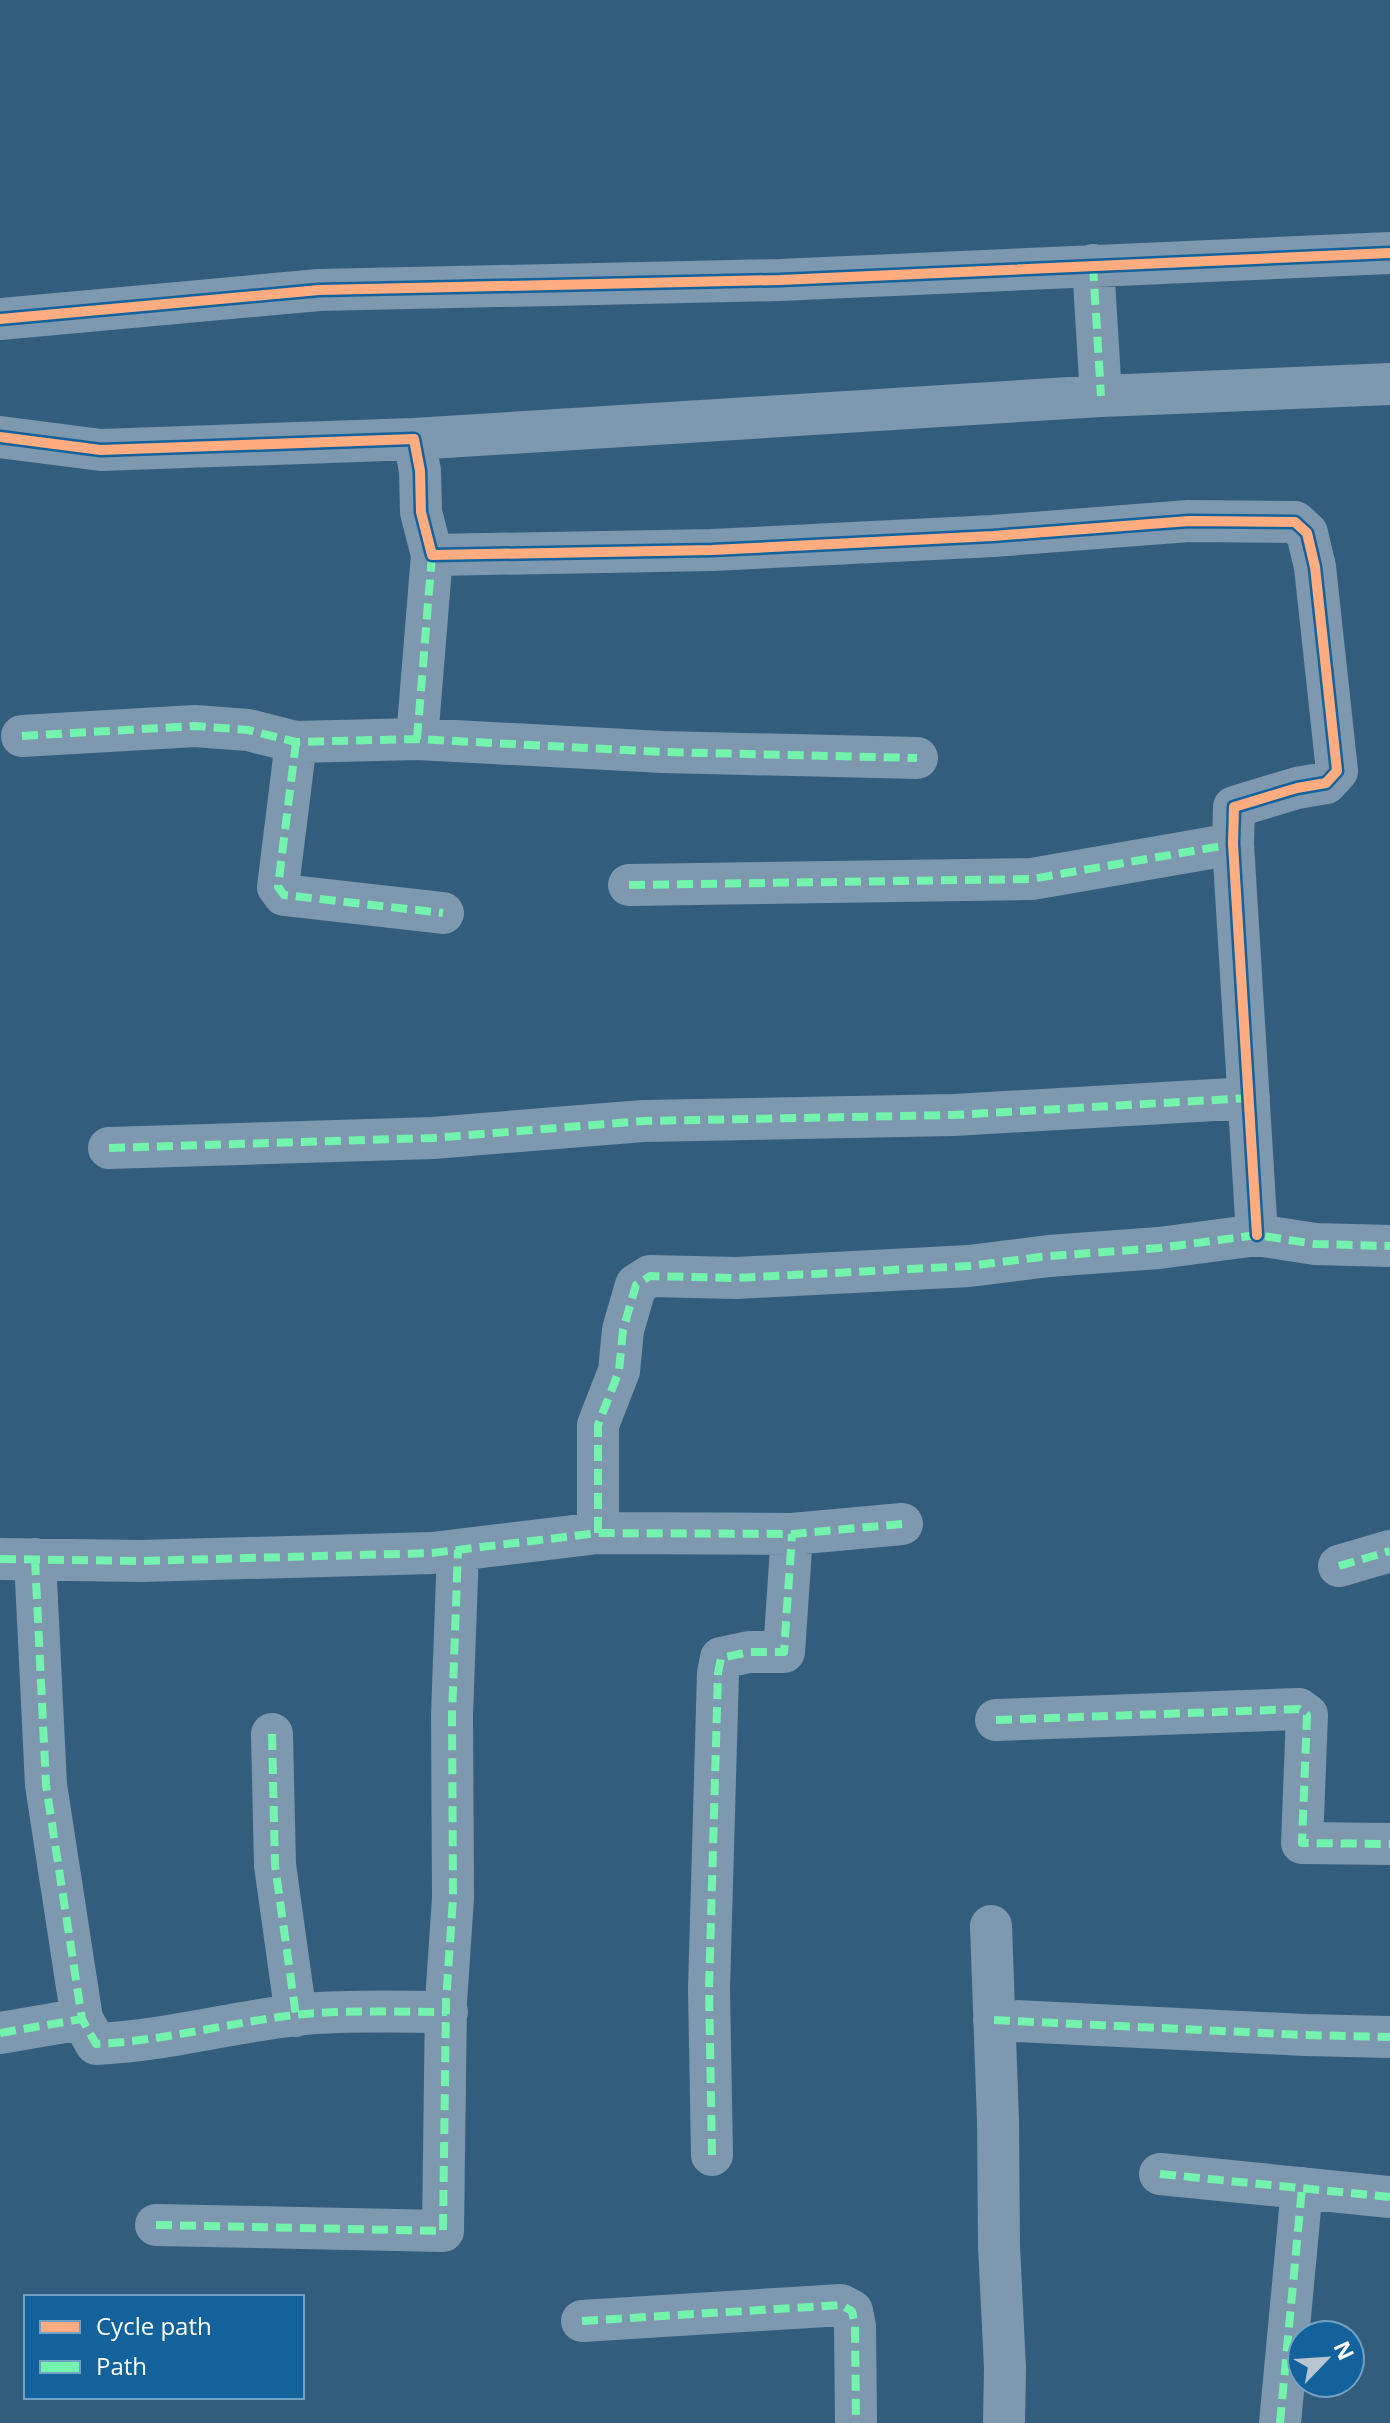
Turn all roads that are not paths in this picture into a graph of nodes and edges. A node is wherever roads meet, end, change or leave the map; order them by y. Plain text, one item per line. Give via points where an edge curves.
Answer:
1 (1390, 253) edge
2 (1093, 265) junction
3 (0, 319) edge
4 (1390, 384) edge
5 (1101, 396) junction
6 (0, 437) edge
7 (414, 439) junction
8 (432, 555) junction
9 (22, 736) dead end
10 (417, 739) junction
11 (296, 742) junction
12 (917, 758) dead end
13 (1233, 844) junction
14 (629, 885) dead end
15 (443, 913) dead end
16 (1249, 1098) junction
17 (109, 1148) dead end
18 (1257, 1235) junction
19 (1390, 1246) edge
20 (902, 1524) dead end
21 (598, 1533) junction
22 (792, 1534) junction
23 (458, 1550) junction
24 (1390, 1551) edge
25 (17, 1559) edge
26 (1339, 1566) dead end
27 (996, 1720) dead end
28 (272, 1734) dead end
29 (1390, 1844) edge
30 (991, 1926) dead end
31 (447, 2012) junction
32 (296, 2016) junction
33 (82, 2019) junction
34 (994, 2020) junction
35 (0, 2033) edge
36 (1390, 2037) edge
37 (712, 2155) dead end
38 (1160, 2174) dead end
39 (1302, 2188) junction
40 (1390, 2197) edge
41 (156, 2225) dead end
42 (582, 2321) dead end
43 (856, 2423) edge
44 (1004, 2423) edge
45 (1280, 2423) edge

1 - 2 street
2 - 3 street via 780,280 319,290
2 - 5 street
4 - 5 street
5 - 7 street
6 - 7 street via 101,450
7 - 8 street via 421,512
8 - 10 street
8 - 13 street via 712,550 1189,521 1295,522 1307,533 1315,567 1337,771 1326,783 1234,807
9 - 11 street via 195,726 248,730
10 - 11 street
10 - 12 street
11 - 15 street via 278,887 284,895
13 - 14 street via 1032,879
13 - 16 street
16 - 17 street via 954,1115 643,1121 433,1138
16 - 18 street
18 - 19 street via 1315,1244
18 - 21 street via 969,1266 736,1278 650,1276 636,1285 623,1330 619,1371 598,1425
20 - 22 street
21 - 22 street
21 - 23 street
22 - 37 street via 784,1652 721,1658 718,1673 709,1989
23 - 25 street via 141,1561
23 - 31 street
24 - 26 street
25 - 33 street
27 - 29 street via 1299,1709 1307,1715 1302,1843
28 - 32 street via 275,1865
30 - 34 street
31 - 32 street
31 - 41 street via 443,2231
32 - 33 street via 96,2044
33 - 35 street
34 - 36 street
34 - 44 street
38 - 39 street
39 - 40 street
39 - 45 street
42 - 43 street via 841,2305 852,2311 855,2326

